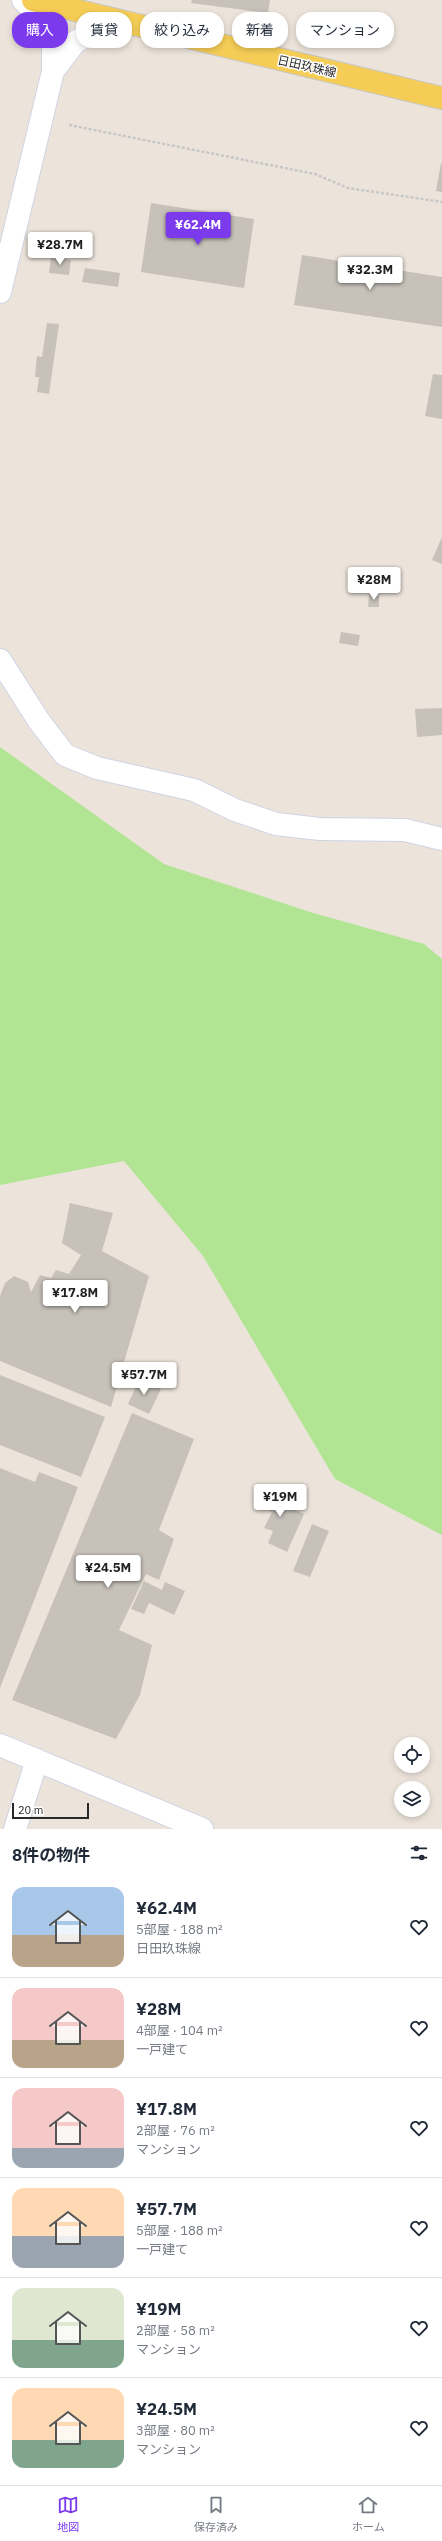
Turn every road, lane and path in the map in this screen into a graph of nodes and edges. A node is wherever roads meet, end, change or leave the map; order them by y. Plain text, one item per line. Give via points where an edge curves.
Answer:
1 (23, 0) edge
2 (33, 0) edge
3 (80, 12) edge
4 (132, 25) edge
5 (76, 41) edge
6 (53, 71) junction
7 (442, 98) edge
8 (69, 125) dead end
9 (442, 202) edge
10 (2, 269) edge
11 (0, 292) edge
12 (0, 660) edge
13 (442, 839) edge
14 (0, 1745) edge
15 (37, 1760) junction
16 (15, 1829) edge
17 (202, 1829) edge

1 - 6 street via 38,16 53,39
2 - 3 main road, 日田玖珠線
4 - 7 main road, 日田玖珠線
5 - 6 street
6 - 10 street
8 - 9 path via 315,174 348,188
10 - 11 street
12 - 13 street via 38,721 65,754 98,768 194,790 235,810 276,824 320,830 405,830
14 - 15 street
15 - 16 street
15 - 17 street

